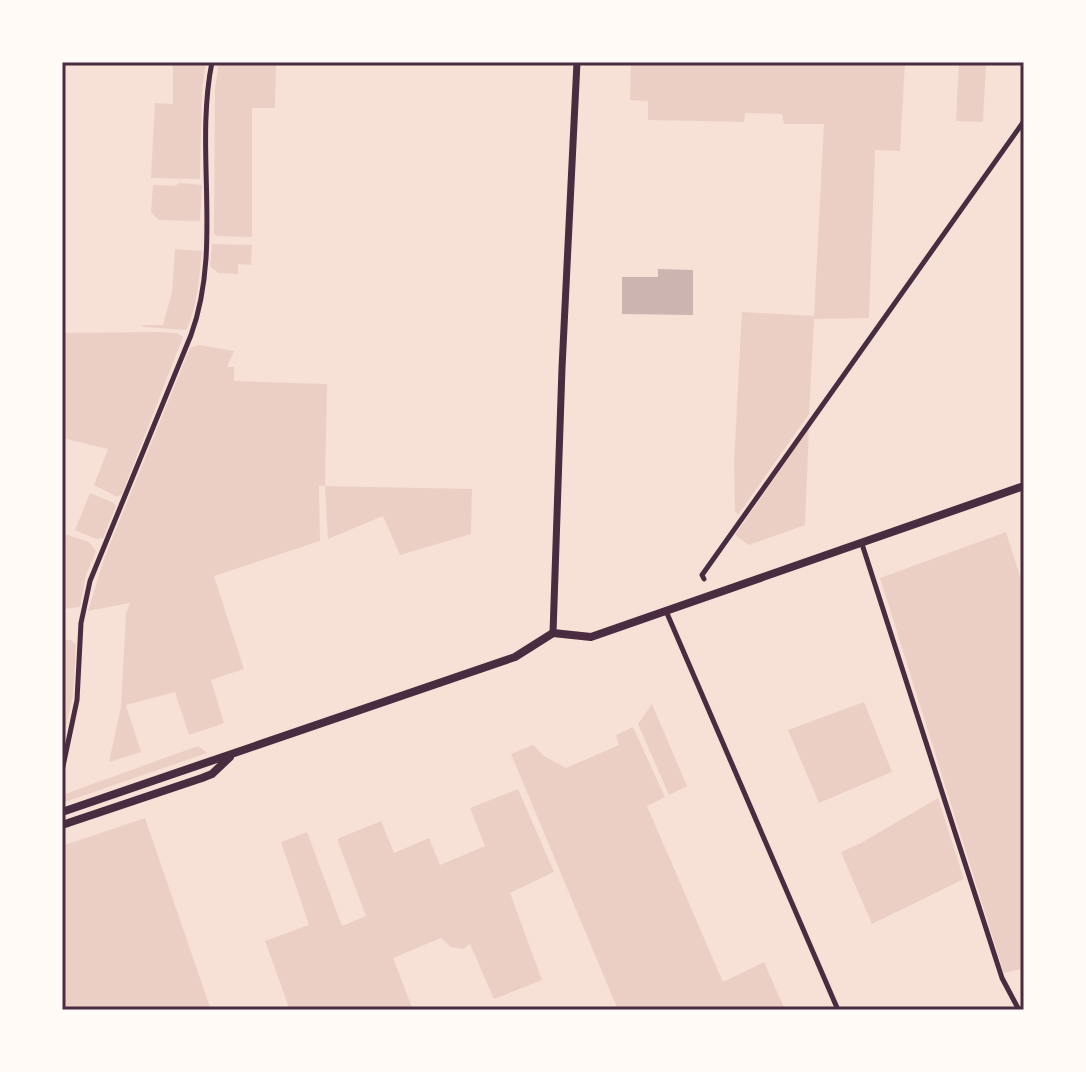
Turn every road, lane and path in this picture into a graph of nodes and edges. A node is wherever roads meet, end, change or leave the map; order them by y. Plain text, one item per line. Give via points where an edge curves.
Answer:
1 (212, 62) edge
2 (577, 62) edge
3 (1024, 121) edge
4 (1024, 486) edge
5 (862, 544) junction
6 (704, 579) dead end
7 (666, 611) junction
8 (553, 633) junction
9 (234, 753) junction
10 (62, 771) edge
11 (62, 812) edge
12 (62, 825) edge
13 (838, 1010) edge
14 (1019, 1010) edge

1 - 10 street via 204,294 90,581 81,623 77,700
2 - 8 main road
3 - 6 street
4 - 5 main road
5 - 7 main road
5 - 14 street via 1002,978
7 - 8 main road via 591,637
7 - 13 street
8 - 9 main road via 515,657
9 - 11 main road
9 - 12 main road via 212,774

